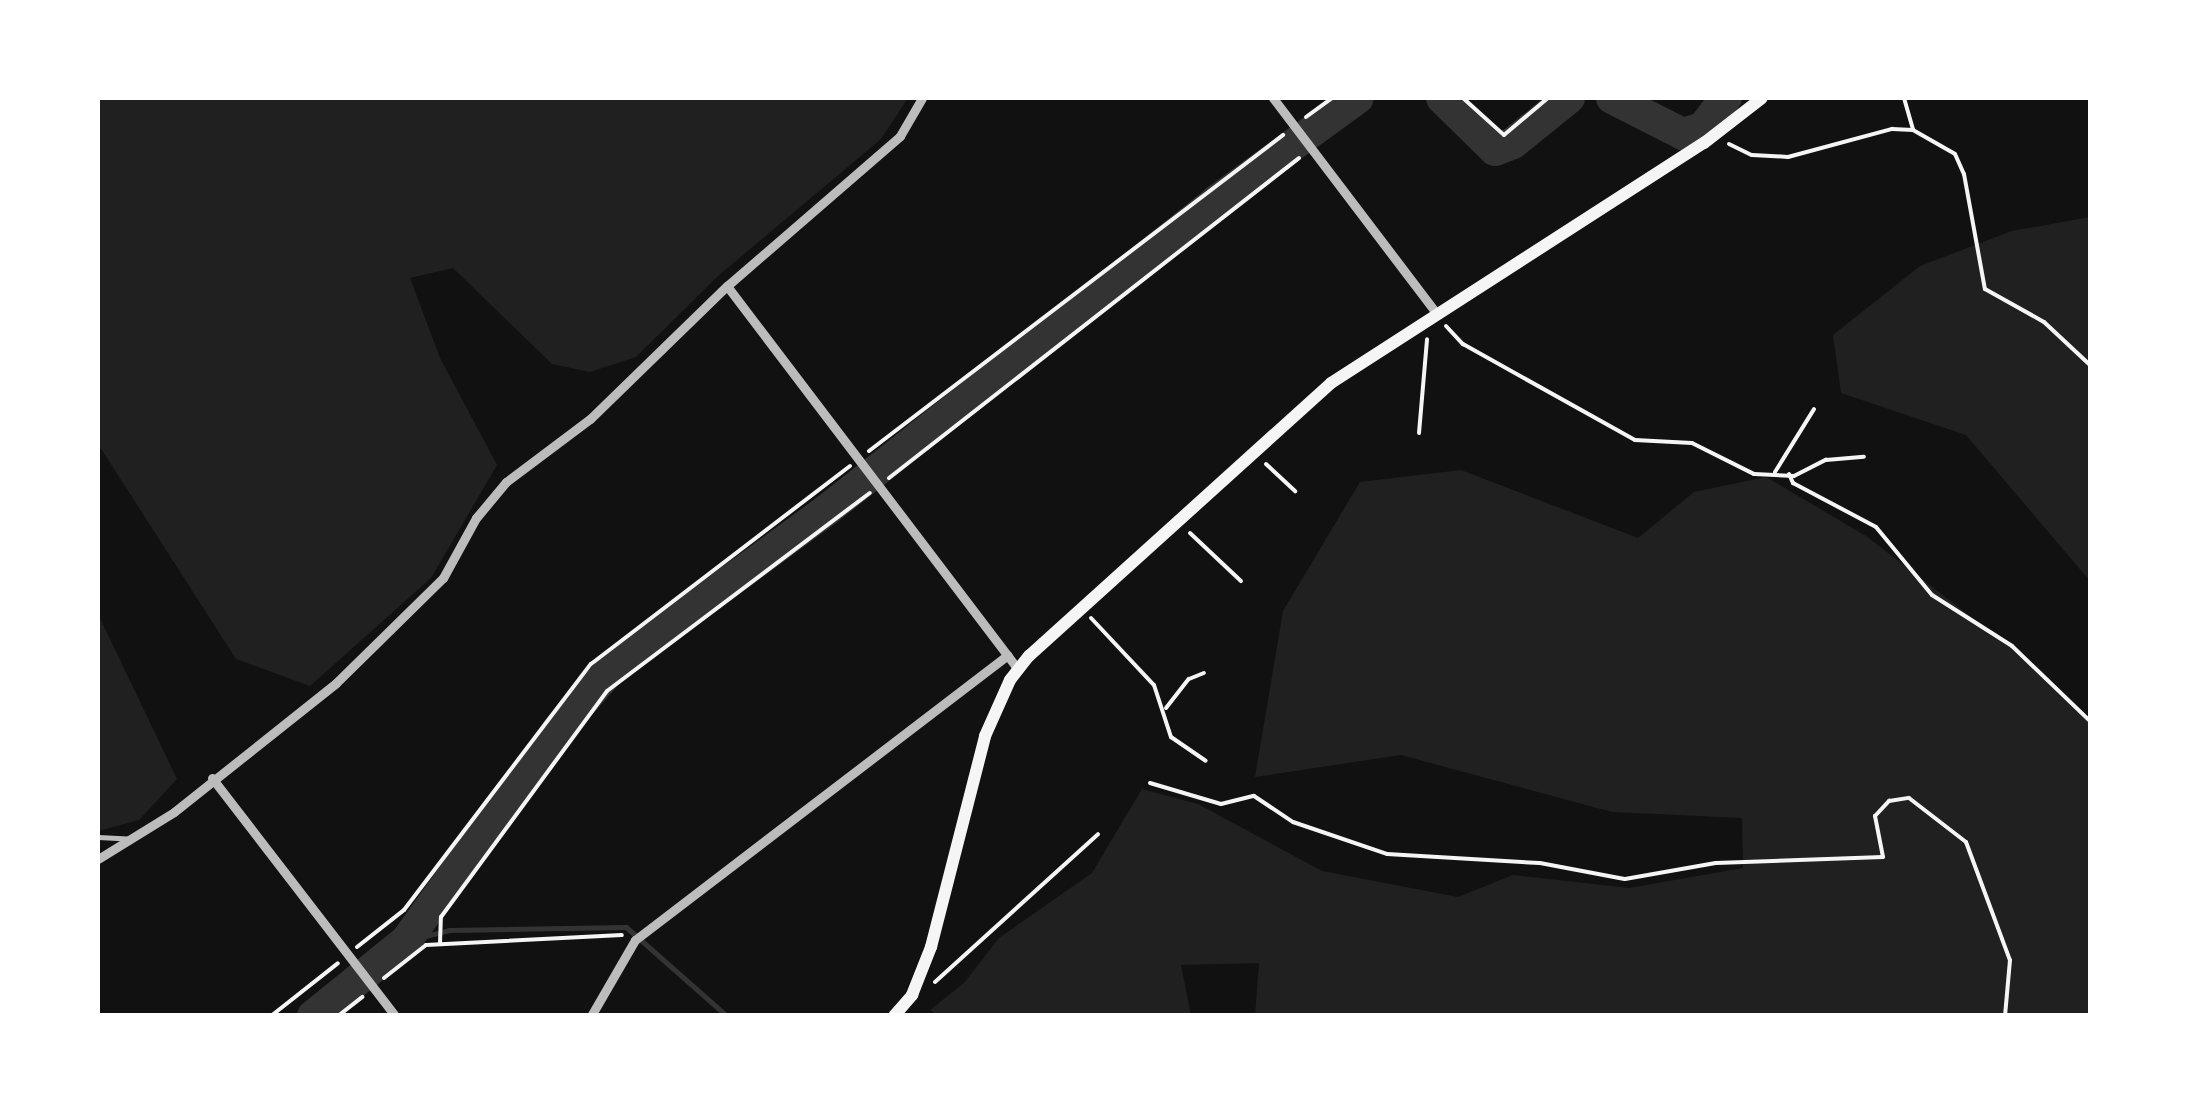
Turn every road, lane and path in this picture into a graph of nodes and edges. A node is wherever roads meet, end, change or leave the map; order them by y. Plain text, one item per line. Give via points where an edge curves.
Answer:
1 (922, 98) edge
2 (1273, 98) edge
3 (1332, 98) edge
4 (1462, 98) edge
5 (1548, 98) edge
6 (1762, 98) edge
7 (1904, 98) edge
8 (1297, 130) junction
9 (1913, 130) junction
10 (1714, 136) junction
11 (1310, 147) junction
12 (727, 286) junction
13 (1437, 314) junction
14 (1420, 325) junction
15 (2090, 365) edge
16 (1814, 409) dead end
17 (1419, 433) dead end
18 (1254, 453) junction
19 (1864, 457) dead end
20 (861, 460) junction
21 (1775, 472) junction
22 (1790, 474) junction
23 (879, 483) junction
24 (1296, 491) dead end
25 (1179, 522) junction
26 (1240, 581) dead end
27 (1080, 608) junction
28 (1008, 654) junction
29 (1018, 668) junction
30 (1204, 672) dead end
31 (1166, 708) junction
32 (2090, 720) edge
33 (1206, 762) dead end
34 (212, 778) junction
35 (1150, 783) dead end
36 (1098, 834) dead end
37 (98, 837) edge
38 (134, 841) junction
39 (98, 859) edge
40 (636, 940) junction
41 (440, 943) junction
42 (351, 958) junction
43 (372, 987) junction
44 (908, 1000) junction
45 (595, 1011) edge
46 (271, 1016) edge
47 (338, 1016) edge
48 (394, 1016) edge
49 (610, 1016) edge
50 (894, 1016) edge
51 (2004, 1016) edge

1 - 12 street via 900,136
2 - 8 street
3 - 8 path
4 - 5 path via 1504,134
6 - 10 main road
7 - 9 path
8 - 11 street
8 - 20 path
9 - 10 path via 1892,128 1788,157 1752,155
9 - 15 path via 1955,154 1985,289 2044,322
10 - 13 main road
11 - 13 street
11 - 23 path
12 - 20 street
12 - 34 street via 590,419 506,482 476,518 443,578 336,683
13 - 14 main road
13 - 21 path via 1462,344 1612,431 1652,443 1692,443 1754,474
14 - 17 path via 1429,341
14 - 18 main road via 1331,383
16 - 21 path
18 - 24 path
18 - 25 main road
19 - 22 path via 1826,460
20 - 23 street
20 - 42 path via 590,664 404,910
21 - 22 path
22 - 32 path via 1792,484 1876,527 1932,594 2012,646
23 - 28 street
23 - 41 path via 607,691 440,921
25 - 26 path
25 - 27 main road
27 - 29 main road
27 - 31 path via 1130,655
28 - 29 street
28 - 40 street
29 - 44 main road via 984,736 947,893
30 - 31 path via 1189,679
31 - 33 path via 1172,737
34 - 38 street
34 - 42 street
35 - 51 path via 1221,804 1254,796 1293,822 1388,854 1540,863 1624,880 1716,863 1883,857 1875,816 1889,802 1909,798 1966,842 2010,960
36 - 44 path
37 - 38 lane via 123,834
38 - 39 street
40 - 41 path via 611,933
40 - 45 street
41 - 43 path via 418,947
42 - 43 street
42 - 46 path
43 - 47 path
43 - 48 street
44 - 50 main road
45 - 49 street

